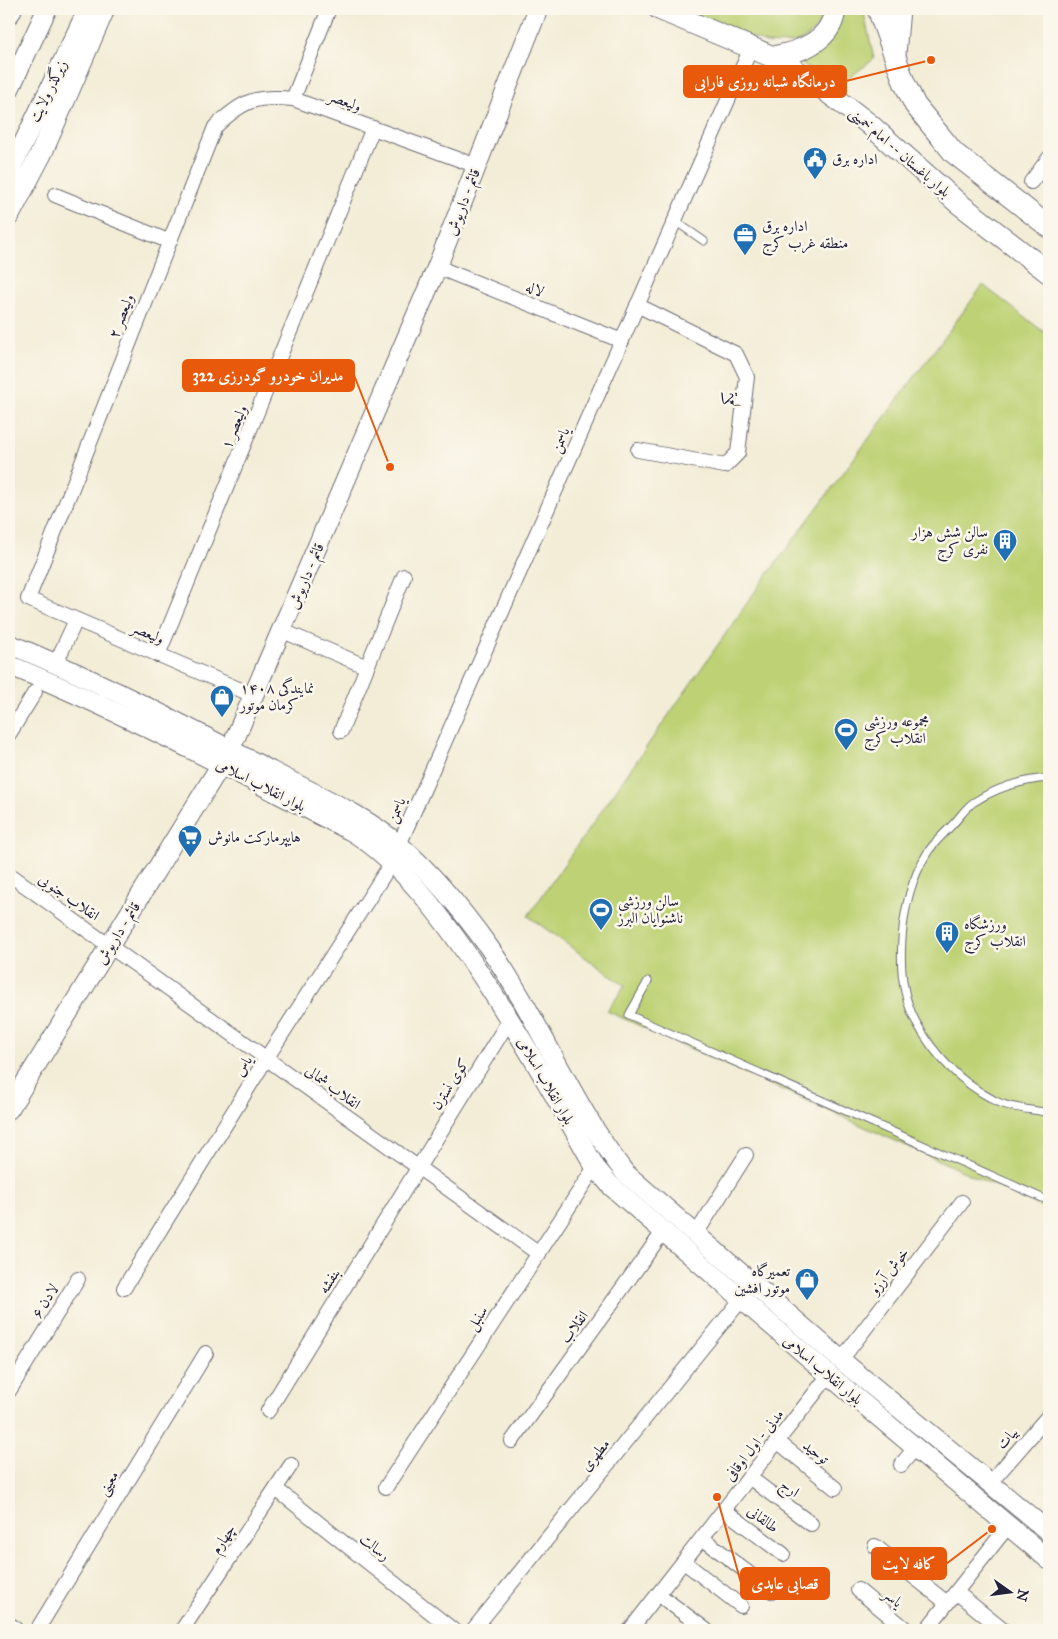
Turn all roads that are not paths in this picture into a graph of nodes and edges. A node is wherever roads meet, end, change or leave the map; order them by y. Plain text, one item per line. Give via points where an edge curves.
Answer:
1 (11, 9) edge
2 (47, 9) edge
3 (88, 9) edge
4 (104, 9) edge
5 (329, 9) edge
6 (538, 9) edge
7 (659, 9) edge
8 (835, 9) edge
9 (878, 9) edge
10 (899, 9) edge
11 (9, 13) edge
12 (751, 48) junction
13 (773, 57) junction
14 (895, 60) junction
15 (9, 90) edge
16 (293, 99) junction
17 (373, 128) junction
18 (1049, 158) edge
19 (477, 166) junction
20 (9, 173) edge
21 (1031, 182) dead end
22 (55, 195) dead end
23 (9, 215) edge
24 (675, 220) junction
25 (1049, 227) edge
26 (168, 240) junction
27 (704, 241) dead end
28 (437, 267) junction
29 (1049, 273) edge
30 (638, 304) junction
31 (622, 341) junction
32 (638, 450) dead end
33 (404, 576) dead end
34 (28, 599) joint
35 (76, 620) junction
36 (283, 631) junction
37 (9, 644) edge
38 (158, 655) junction
39 (56, 663) junction
40 (9, 665) edge
41 (367, 667) junction
42 (35, 692) dead end
43 (255, 696) junction
44 (341, 731) dead end
45 (9, 734) edge
46 (226, 758) junction
47 (1049, 778) edge
48 (399, 845) junction
49 (392, 862) junction
50 (9, 874) edge
51 (110, 946) junction
52 (648, 981) dead end
53 (510, 1019) junction
54 (266, 1059) junction
55 (9, 1109) edge
56 (1049, 1113) edge
57 (746, 1155) dead end
58 (418, 1167) junction
59 (595, 1167) junction
60 (1049, 1201) edge
61 (962, 1202) dead end
62 (663, 1232) junction
63 (696, 1234) junction
64 (538, 1254) junction
65 (78, 1280) dead end
66 (124, 1288) dead end
67 (742, 1300) junction
68 (206, 1353) dead end
69 (841, 1360) junction
70 (829, 1375) junction
71 (9, 1391) edge
72 (268, 1411) dead end
73 (1049, 1415) edge
74 (512, 1441) dead end
75 (777, 1441) junction
76 (915, 1448) junction
77 (291, 1465) dead end
78 (901, 1465) dead end
79 (749, 1477) junction
80 (990, 1483) junction
81 (386, 1487) dead end
82 (835, 1488) dead end
83 (276, 1489) junction
84 (724, 1510) junction
85 (811, 1524) dead end
86 (1008, 1526) junction
87 (1049, 1532) edge
88 (702, 1538) junction
89 (875, 1546) dead end
90 (783, 1554) dead end
91 (1049, 1560) edge
92 (684, 1562) junction
93 (858, 1590) dead end
94 (772, 1591) dead end
95 (658, 1594) junction
96 (952, 1598) junction
97 (741, 1606) dead end
98 (9, 1627) edge
99 (633, 1629) edge
100 (929, 1629) edge
101 (13, 1630) edge
102 (37, 1630) edge
103 (182, 1630) edge
104 (453, 1630) edge
105 (473, 1630) edge
106 (706, 1630) edge
107 (907, 1630) edge
108 (1003, 1630) edge

1 - 11 main road
2 - 15 main road
3 - 20 main road, زیرگذر ولایت
4 - 23 main road via 41,154
5 - 16 street
6 - 19 main road, قائم - داریوش
7 - 12 main road, بلوار باغستان -- امام خمینی
8 - 13 main road via 829,29 818,40 797,53
9 - 14 main road
10 - 14 main road
12 - 13 main road, بلوار باغستان -- امام خمینی
12 - 24 street, یاسمن
13 - 29 main road, بلوار باغستان -- امام خمینی via 850,108 957,202
14 - 25 main road via 915,104 954,153
16 - 17 street, ولیعصر
16 - 26 street, ولیعصر ۲ via 268,96 240,105 215,127
17 - 19 street, ولیعصر
17 - 38 street, ولیعصر ۱
18 - 21 street
19 - 28 main road, قائم - داریوش
22 - 26 street
24 - 27 lane
24 - 30 street, یاسمن
26 - 34 street, ولیعصر ۲
28 - 31 street, لاله
28 - 36 main road, قائم - داریوش
30 - 31 street, یاسمن
30 - 32 street, یکم via 736,354 747,377 738,453 725,466
31 - 48 street, یاسمن
33 - 41 street
34 - 35 street, ولیعصر
35 - 38 street, ولیعصر
35 - 39 street
36 - 41 street
36 - 43 main road, قائم - داریوش
37 - 39 main road, بلوار انقلاب اسلامی
38 - 43 street, ولیعصر
39 - 46 main road, بلوار انقلاب اسلامی
40 - 46 main road, بلوار انقلاب اسلامی
41 - 44 street
42 - 45 street
43 - 46 main road, قائم - داریوش
46 - 48 main road, بلوار انقلاب اسلامی via 338,806
46 - 49 main road, بلوار انقلاب اسلامی via 353,832
46 - 51 main road, قائم - داریوش
47 - 56 lane via 1007,786 973,802 926,855 908,901 901,941 903,979 914,1019 933,1050 964,1081 996,1102
48 - 49 main road
48 - 63 main road, بلوار انقلاب اسلامی via 438,884 488,946 524,1001 606,1148 625,1173
49 - 53 main road, بلوار انقلاب اسلامی via 458,941
49 - 54 street, یاس
50 - 51 street, انقلاب جنوبی
51 - 54 street, انقلاب شمالی
51 - 55 main road, قائم - داریوش
52 - 60 lane via 629,1014
53 - 58 street, کوی نسترن
53 - 59 main road, بلوار انقلاب اسلامی
54 - 58 street, انقلاب شمالی
54 - 66 street, یاس
57 - 63 street
58 - 64 street, انقلاب شمالی
58 - 72 street, بنفشه
59 - 62 main road, بلوار انقلاب اسلامی via 611,1186
59 - 64 street, سنبل
61 - 69 street, خوش آرزو
62 - 67 main road, بلوار انقلاب اسلامی
62 - 74 street, انقلاب
63 - 69 main road, بلوار انقلاب اسلامی
64 - 81 street, سنبل
65 - 71 street, لادن ۶
67 - 70 main road, بلوار انقلاب اسلامی
67 - 105 street, مطهری
68 - 102 street, معینی
69 - 80 main road, بلوار انقلاب اسلامی
70 - 75 street, مدنی - اول اوقافی
70 - 76 main road, بلوار انقلاب اسلامی
73 - 80 street, بیات
75 - 79 street, مدنی - اول اوقافی
75 - 82 street, توحید
76 - 78 street
76 - 86 main road, بلوار انقلاب اسلامی
77 - 83 street, چهارم
79 - 84 street, مدنی - اول اوقافی
79 - 85 street, ارج
80 - 87 main road, بلوار انقلاب اسلامی
83 - 103 street, چهارم
83 - 104 street, رسالت
84 - 88 street, مدنی - اول اوقافی
84 - 90 street, طالقانی
86 - 91 main road, بلوار انقلاب اسلامی
86 - 96 street
88 - 92 street, مدنی - اول اوقافی
88 - 94 street
89 - 96 street
92 - 95 street, مدنی - اول اوقافی
92 - 97 street
93 - 107 street, یاسر
95 - 99 street, مدنی - اول اوقافی
95 - 106 street
96 - 100 street
96 - 108 street
98 - 101 main road

